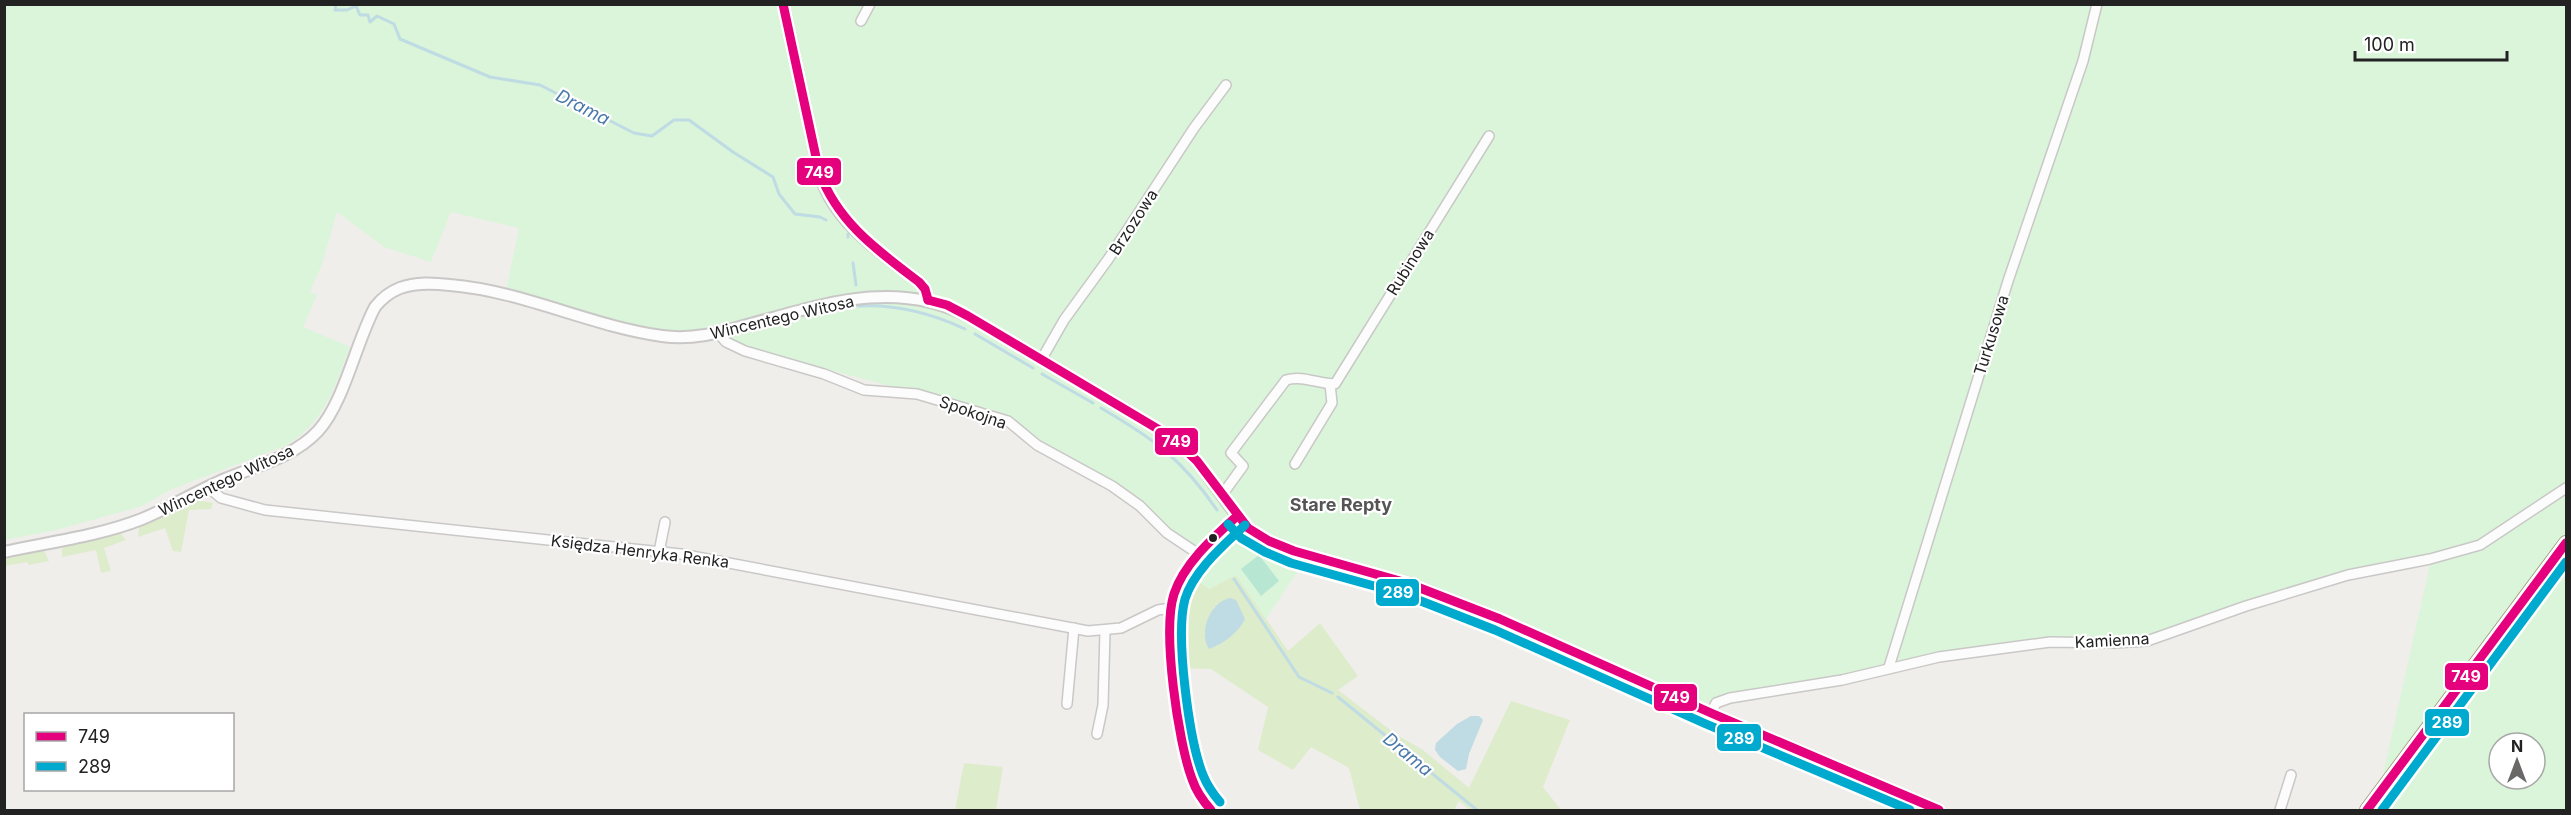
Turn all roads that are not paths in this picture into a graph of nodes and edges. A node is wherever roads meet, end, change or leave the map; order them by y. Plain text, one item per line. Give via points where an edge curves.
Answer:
1 (783, 4) edge
2 (870, 4) edge
3 (2097, 4) edge
4 (861, 21) dead end
5 (1226, 85) dead end
6 (1489, 136) dead end
7 (928, 300) junction
8 (718, 333) junction
9 (1045, 362) junction
10 (1330, 384) junction
11 (1295, 464) dead end
12 (208, 487) junction
13 (2566, 488) edge
14 (1222, 495) junction
15 (1237, 516) junction
16 (665, 522) dead end
17 (2566, 543) edge
18 (4, 552) edge
19 (659, 552) junction
20 (1200, 555) junction
21 (1171, 608) junction
22 (1074, 628) junction
23 (1105, 631) junction
24 (1889, 667) junction
25 (1066, 704) dead end
26 (1711, 713) junction
27 (1098, 734) dead end
28 (2291, 775) dead end
29 (1211, 810) edge
30 (1939, 810) edge
31 (2280, 810) edge
32 (2367, 810) edge

1 - 7 street via 827,196 866,239 920,282
2 - 4 street
3 - 24 street, Turkusowa via 2083,61 2008,281
5 - 9 street, Brzozowa via 1064,320 1044,355
6 - 10 street, Rubinowa via 1335,384
7 - 8 street, Wincentego Witosa via 904,296 832,302
7 - 9 street, Wincentego Witosa via 968,316
8 - 12 street, Wincentego Witosa via 682,338 640,333 473,288 422,283 402,287 375,307 333,407 318,431 287,454
8 - 20 street, Spokojna via 726,342 745,351 864,390 917,394 1008,421 1037,445 1112,486 1167,533
9 - 14 street, Wincentego Witosa via 1173,438 1197,461
10 - 11 street via 1332,403
10 - 14 street via 1286,380 1231,453 1242,466
12 - 18 street, Wincentego Witosa via 118,527
12 - 19 street, Księdza Henryka Renka via 221,498 265,510
13 - 24 street, Kamienna via 2480,545 2348,575 2147,641 2050,642
14 - 15 street, Wincentego Witosa
15 - 20 street
15 - 26 street, Wincentego Witosa via 1269,541 1407,583 1472,608
16 - 19 street
17 - 32 main road
19 - 22 street, Księdza Henryka Renka
20 - 21 street via 1173,595
21 - 23 street, Księdza Henryka Renka
21 - 29 street via 1180,728 1194,786
22 - 23 street, Księdza Henryka Renka
22 - 25 street
23 - 27 street via 1103,705
24 - 26 street, Kamienna via 1842,680 1730,698 1716,703
26 - 30 street, Wincentego Witosa
28 - 31 street

